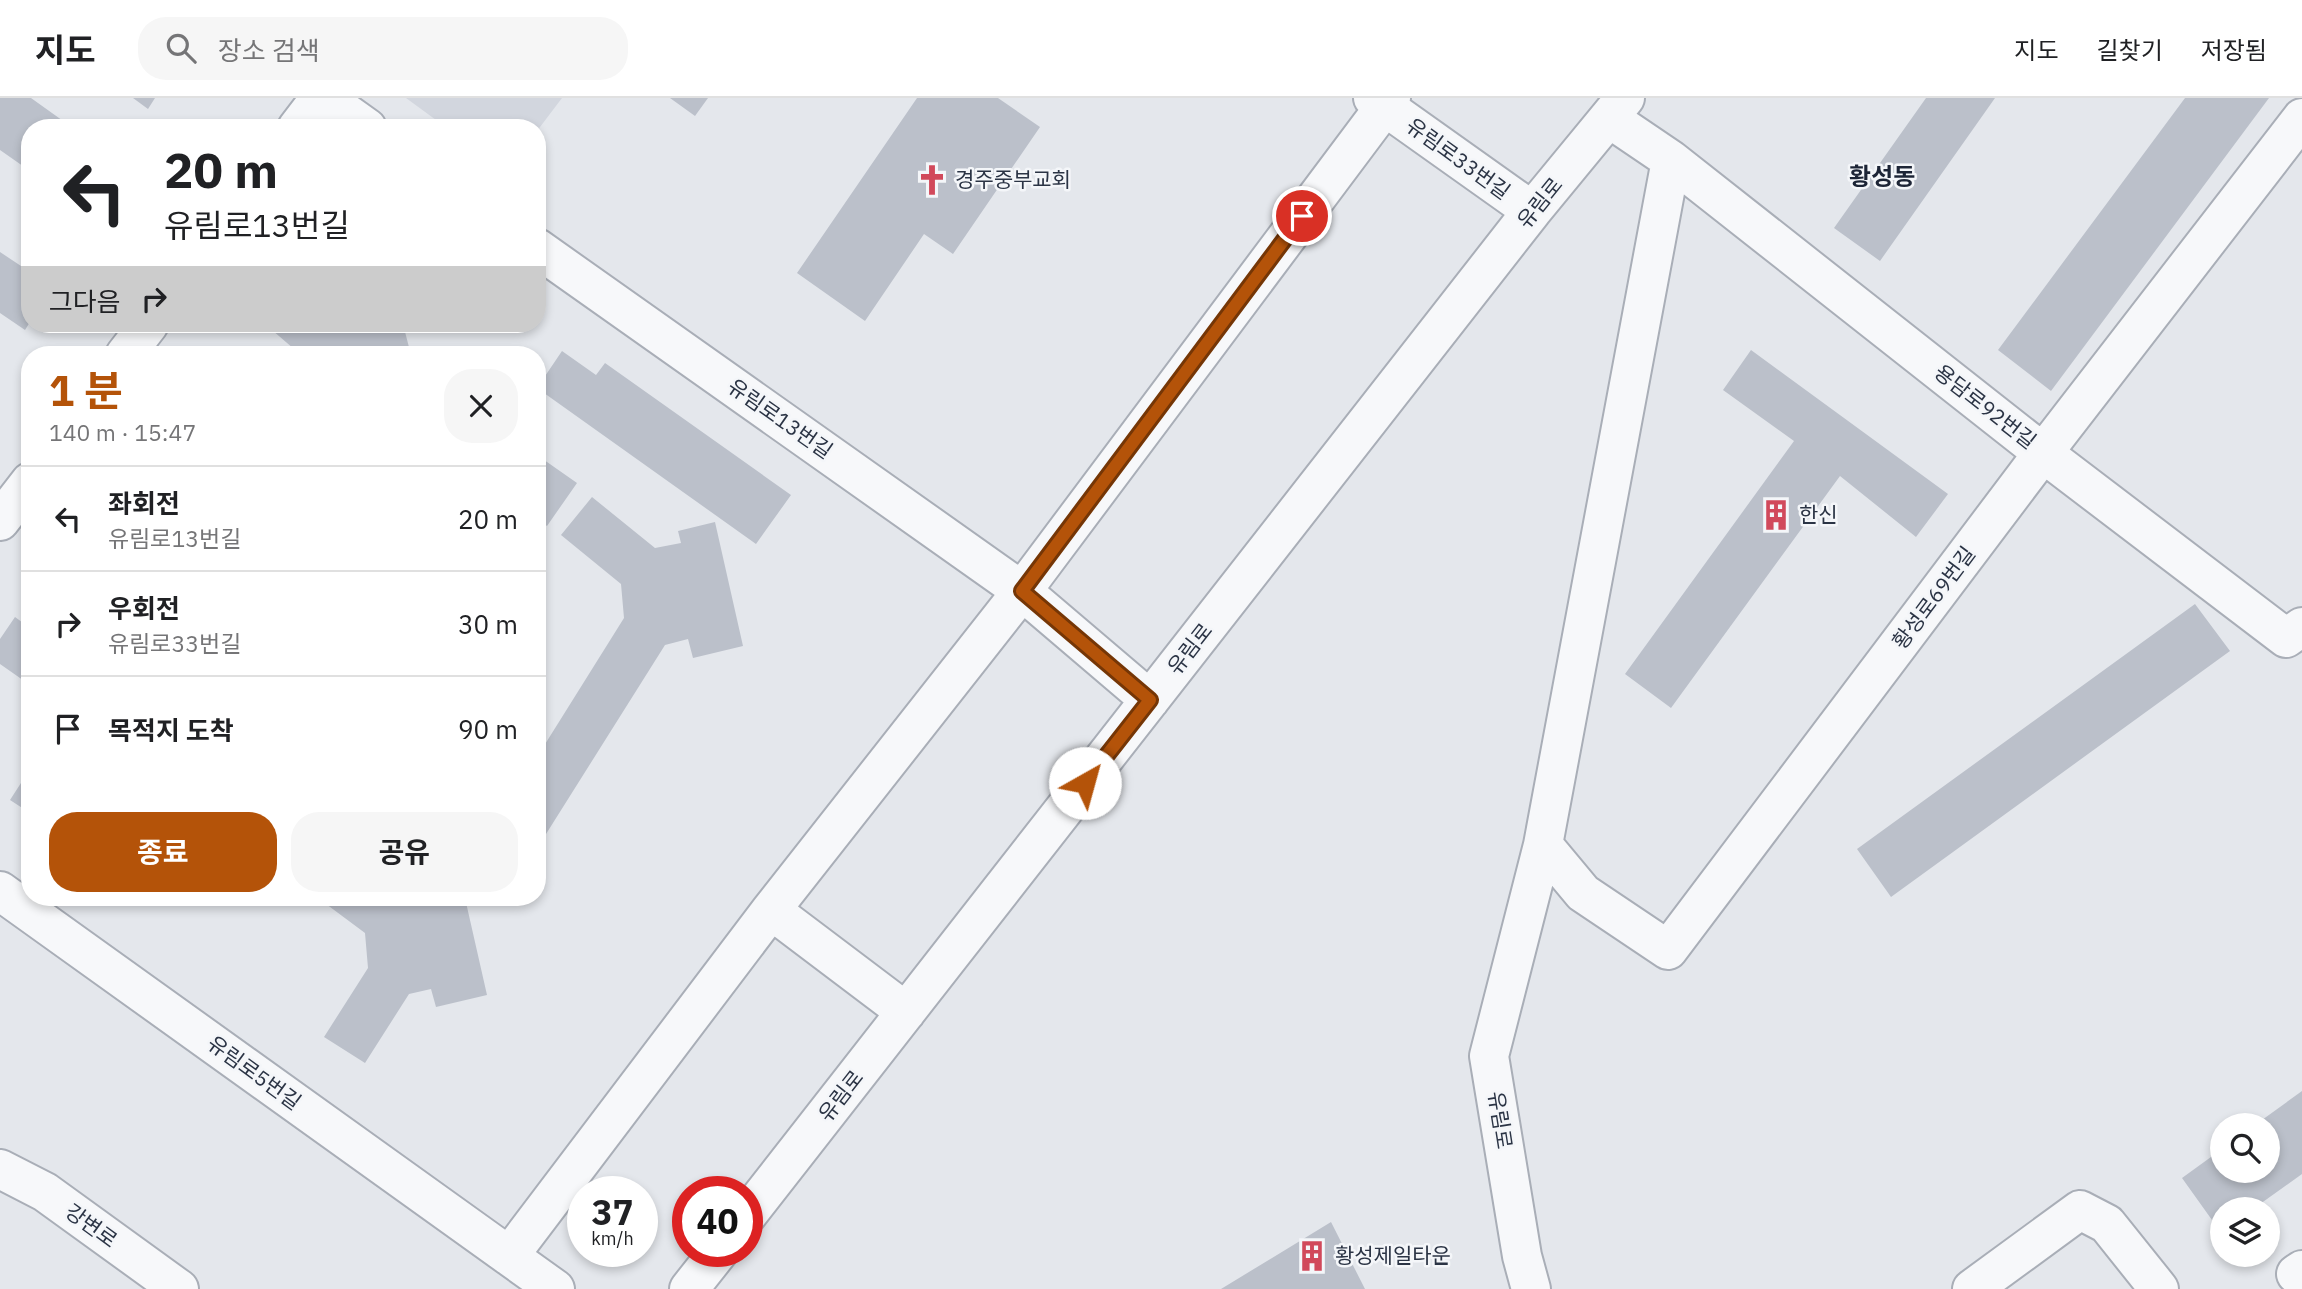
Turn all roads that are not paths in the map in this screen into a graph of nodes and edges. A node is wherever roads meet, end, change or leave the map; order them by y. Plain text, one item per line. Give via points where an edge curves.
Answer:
1 (320, 98) edge
2 (325, 98) edge
3 (1383, 101) edge
4 (1617, 108) edge
5 (2302, 118) edge
6 (304, 119) edge
7 (354, 119) edge
8 (1671, 160) junction
9 (1532, 211) junction
10 (546, 254) edge
11 (2043, 453) junction
12 (21, 494) edge
13 (0, 521) edge
14 (1022, 591) junction
15 (2302, 627) edge
16 (1150, 700) junction
17 (1543, 845) junction
18 (0, 891) edge
19 (771, 910) junction
20 (906, 1012) junction
21 (0, 1169) edge
22 (763, 1195) edge
23 (509, 1256) junction
24 (707, 1267) edge
25 (179, 1289) edge
26 (555, 1289) edge
27 (690, 1289) edge
28 (1531, 1289) edge
29 (1972, 1289) edge
30 (2159, 1289) edge

1 - 6 street
2 - 7 street
3 - 9 street, 유림로33번길
3 - 14 street, 유림로33번길
4 - 8 street, 유림로
4 - 9 street, 유림로
5 - 11 street, 황성로69번길
8 - 11 street, 용담로92번길
8 - 17 street, 유림로
9 - 16 street, 유림로
10 - 14 street, 유림로13번길
11 - 15 street, 용담로92번길 via 2286,638
11 - 17 street, 황성로69번길 via 1668,950 1583,893
12 - 13 street
14 - 16 street, 유림로13번길
14 - 19 street
16 - 20 street, 유림로
17 - 28 street, 유림로 via 1489,1056
18 - 23 street, 유림로5번길
19 - 20 street
19 - 23 street
20 - 22 street, 유림로
21 - 25 street, 강변로 via 45,1192
23 - 26 street, 유림로5번길
24 - 27 street
29 - 30 street via 2080,1210 2107,1224

